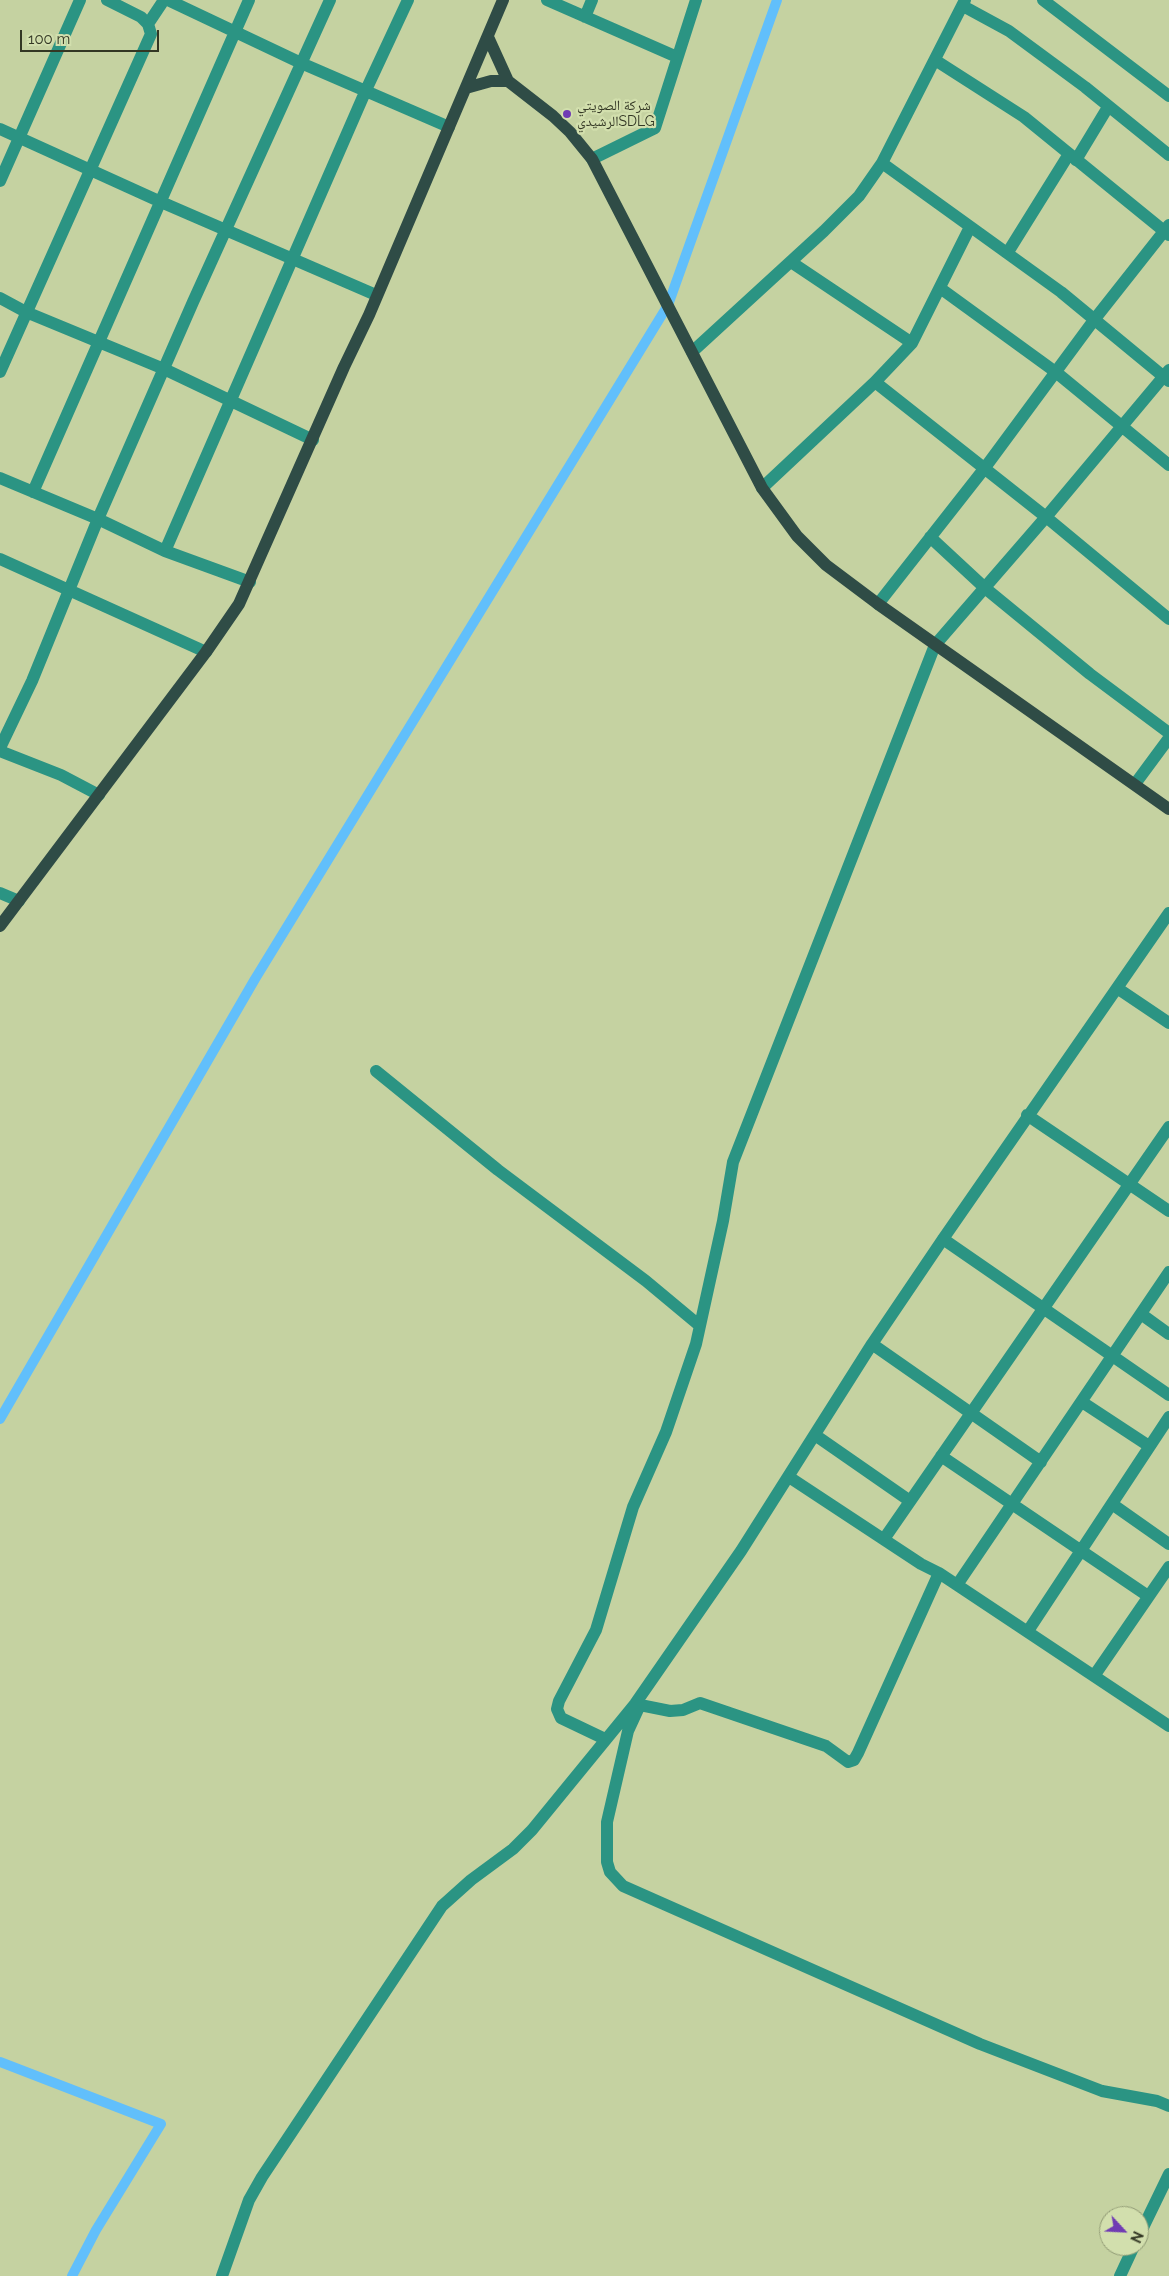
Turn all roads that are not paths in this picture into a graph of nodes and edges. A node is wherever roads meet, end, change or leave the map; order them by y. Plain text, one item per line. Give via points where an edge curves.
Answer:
1 (80, 0) edge
2 (107, 0) edge
3 (166, 0) edge
4 (248, 0) edge
5 (330, 0) edge
6 (408, 0) edge
7 (503, 0) edge
8 (547, 0) edge
9 (592, 0) edge
10 (696, 0) edge
11 (1043, 0) edge
12 (964, 3) edge
13 (585, 17) junction
14 (148, 24) junction
15 (235, 30) junction
16 (488, 37) junction
17 (677, 57) junction
18 (936, 60) junction
19 (301, 63) junction
20 (508, 81) junction
21 (466, 88) junction
22 (366, 90) junction
23 (1169, 96) edge
24 (1108, 106) junction
25 (449, 127) junction
26 (0, 129) edge
27 (19, 137) junction
28 (1169, 155) edge
29 (1072, 157) junction
30 (592, 159) junction
31 (882, 163) junction
32 (91, 170) junction
33 (0, 181) edge
34 (161, 202) junction
35 (970, 227) junction
36 (226, 229) junction
37 (1167, 230) edge
38 (1008, 252) junction
39 (293, 257) junction
40 (791, 262) junction
41 (940, 288) junction
42 (376, 295) junction
43 (0, 298) edge
44 (26, 312) junction
45 (1094, 320) junction
46 (98, 342) junction
47 (912, 343) junction
48 (692, 352) junction
49 (164, 369) junction
50 (0, 372) edge
51 (1057, 373) junction
52 (1167, 376) edge
53 (875, 382) junction
54 (229, 400) junction
55 (1122, 425) junction
56 (313, 440) junction
57 (1169, 465) edge
58 (984, 469) junction
59 (0, 478) edge
60 (762, 488) junction
61 (33, 492) junction
62 (1046, 517) junction
63 (98, 519) junction
64 (930, 537) junction
65 (165, 550) junction
66 (1, 562) edge
67 (250, 582) junction
68 (986, 588) junction
69 (70, 590) junction
70 (878, 604) junction
71 (1169, 619) edge
72 (936, 645) junction
73 (206, 652) junction
74 (1169, 733) edge
75 (1169, 738) edge
76 (0, 750) edge
77 (1135, 784) junction
78 (99, 795) junction
79 (1169, 809) edge
80 (0, 893) edge
81 (19, 901) junction
82 (1169, 913) edge
83 (0, 926) edge
84 (1117, 988) junction
85 (1169, 1023) edge
86 (376, 1071) dead end
87 (1027, 1115) junction
88 (1169, 1127) edge
89 (1129, 1183) junction
90 (1169, 1211) edge
91 (943, 1239) junction
92 (1169, 1272) edge
93 (1043, 1310) junction
94 (1141, 1314) junction
95 (700, 1326) junction
96 (1169, 1334) edge
97 (872, 1344) junction
98 (1112, 1358) junction
99 (1169, 1395) edge
100 (1082, 1402) junction
101 (970, 1412) junction
102 (1169, 1417) edge
103 (815, 1435) junction
104 (1149, 1446) junction
105 (941, 1456) junction
106 (1041, 1462) junction
107 (789, 1477) junction
108 (910, 1501) junction
109 (1012, 1504) junction
110 (1112, 1504) junction
111 (884, 1539) junction
112 (1169, 1544) edge
113 (1081, 1550) junction
114 (1169, 1567) edge
115 (939, 1573) junction
116 (957, 1585) junction
117 (1148, 1596) junction
118 (1028, 1631) junction
119 (1094, 1676) junction
120 (638, 1704) junction
121 (1168, 1724) edge
122 (605, 1739) junction
123 (1169, 2106) edge
124 (1169, 2174) edge
125 (1149, 2215) edge
126 (1129, 2256) edge
127 (222, 2276) edge
128 (1120, 2276) edge

1 - 27 street
2 - 14 street via 141,17
3 - 14 street
3 - 15 street
4 - 15 street
5 - 19 street
6 - 22 street
7 - 16 main road
8 - 13 street
9 - 13 street
10 - 17 street
11 - 23 street
12 - 18 street
12 - 24 street via 1009,31
13 - 17 street
14 - 32 street via 151,34
15 - 19 street
15 - 34 street
16 - 20 main road
16 - 21 main road
17 - 30 street via 655,128
18 - 29 street via 1024,117
18 - 31 street
19 - 22 street
19 - 36 street
20 - 21 main road via 491,81
20 - 30 main road via 553,116
21 - 25 main road
22 - 25 street
22 - 39 street
24 - 28 street
24 - 29 street
25 - 42 main road
26 - 27 street
27 - 32 street
27 - 33 street
29 - 37 street
29 - 38 street
30 - 48 main road
31 - 35 street
31 - 40 street via 859,196
32 - 34 street
32 - 44 street
34 - 36 street
34 - 46 street
35 - 38 street
35 - 41 street
36 - 39 street
36 - 49 street
37 - 45 street
38 - 45 street
39 - 42 street
39 - 54 street
40 - 47 street
40 - 48 street
41 - 47 street
41 - 51 street
42 - 56 main road
43 - 44 street
44 - 46 street
44 - 50 street
45 - 51 street
45 - 52 street
46 - 49 street
46 - 61 street
47 - 53 street
48 - 60 main road
49 - 54 street
49 - 63 street
51 - 55 street
51 - 58 street
52 - 55 street
53 - 58 street
53 - 60 street
54 - 56 street
54 - 65 street
55 - 57 street
55 - 62 street
56 - 67 main road
58 - 62 street
58 - 64 street
59 - 61 street
60 - 70 main road via 812,552
61 - 63 street
62 - 68 street
62 - 71 street
63 - 65 street
63 - 69 street
64 - 68 street
64 - 70 street
65 - 67 street
66 - 69 street
67 - 73 main road
68 - 72 street
68 - 74 street via 1090,674
69 - 73 street
69 - 76 street
70 - 72 main road
72 - 77 main road
72 - 95 street via 733,1162
73 - 78 main road
75 - 77 street
76 - 78 street
77 - 79 main road
78 - 81 main road
80 - 81 street
81 - 83 main road
82 - 84 street
84 - 85 street
84 - 87 street
86 - 95 street
87 - 89 street
87 - 91 street
88 - 89 street
89 - 90 street
89 - 93 street
91 - 93 street
91 - 97 street
92 - 94 street
93 - 98 street
93 - 101 street
94 - 96 street
94 - 98 street
95 - 122 street via 678,1401 633,1507 596,1630 557,1709 562,1718
97 - 101 street
97 - 103 street
98 - 99 street
98 - 100 street
100 - 104 street
100 - 106 street
101 - 105 street
101 - 106 street
102 - 104 street
103 - 107 street
103 - 108 street
104 - 110 street
105 - 108 street
105 - 109 street
106 - 109 street
107 - 111 street
107 - 120 street
108 - 111 street
109 - 113 street
109 - 116 street
110 - 112 street
110 - 113 street
111 - 115 street
113 - 117 street
113 - 118 street
114 - 117 street
115 - 116 street
115 - 120 street via 854,1760 844,1762 826,1746 700,1703 670,1711
116 - 118 street
117 - 119 street
118 - 119 street
119 - 121 street
120 - 122 street
120 - 123 street via 628,1731 608,1822 607,1862 610,1872 623,1886 980,2044 1102,2091
122 - 127 street via 532,1830 442,1906 262,2176 246,2208
124 - 125 street
126 - 128 street

